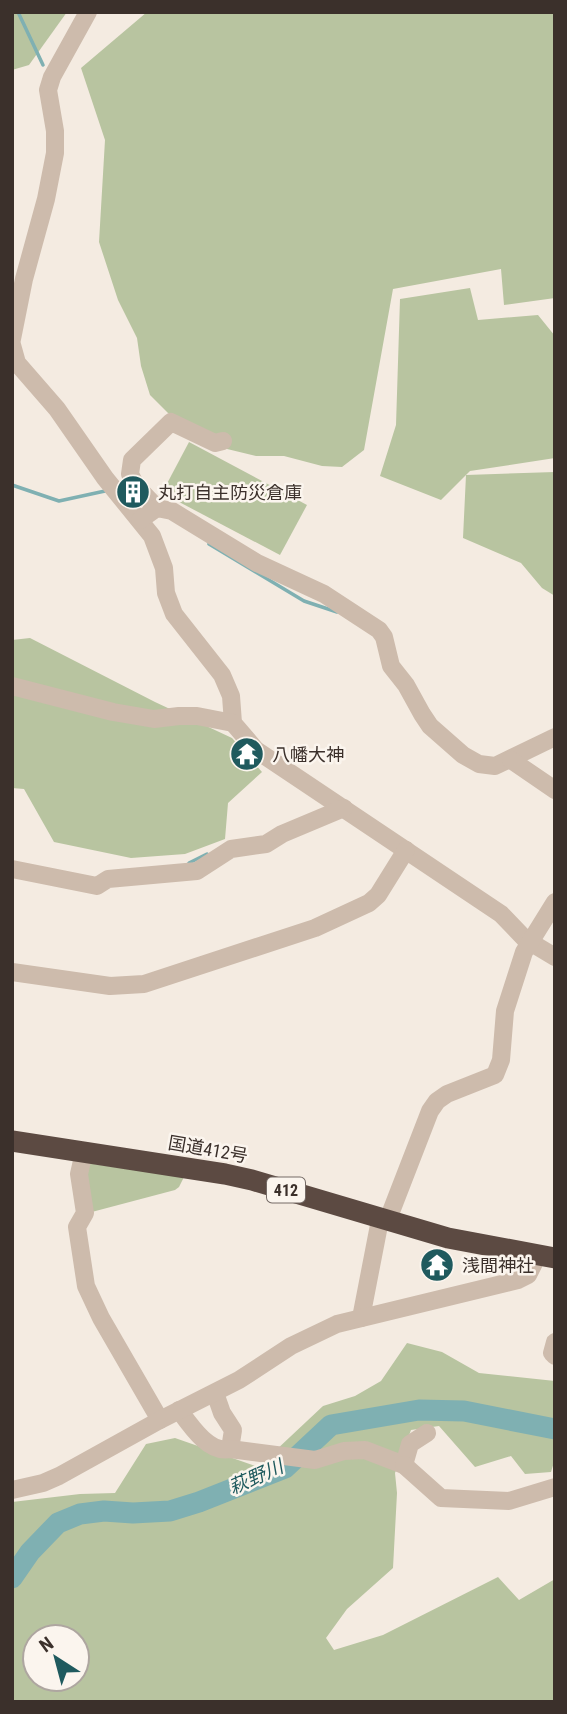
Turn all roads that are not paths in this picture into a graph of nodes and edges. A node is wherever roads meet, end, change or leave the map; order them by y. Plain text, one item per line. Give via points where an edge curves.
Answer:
1 (88, 12) edge
2 (14, 330) edge
3 (12, 345) edge
4 (223, 442) dead end
5 (149, 514) junction
6 (12, 686) edge
7 (233, 723) junction
8 (555, 737) edge
9 (515, 763) junction
10 (555, 790) edge
11 (344, 808) junction
12 (406, 850) junction
13 (12, 869) edge
14 (555, 902) edge
15 (530, 942) junction
16 (555, 957) edge
17 (12, 972) edge
18 (12, 1141) edge
19 (84, 1152) junction
20 (384, 1221) junction
21 (547, 1257) edge
22 (361, 1318) junction
23 (555, 1342) edge
24 (555, 1356) edge
25 (215, 1393) junction
26 (179, 1410) junction
27 (160, 1420) junction
28 (427, 1433) dead end
29 (230, 1449) junction
30 (404, 1465) junction
31 (555, 1487) edge
32 (12, 1490) edge

1 - 2 street via 48,89 55,153
3 - 5 street via 17,363 57,408 112,486
4 - 5 street via 215,443 171,422 132,460 130,474
5 - 7 street via 174,614 229,689
5 - 9 street via 172,511 236,551 324,594 379,630 391,666 430,726 479,764
6 - 7 street via 113,712 155,719 197,716
7 - 11 street via 256,750
8 - 9 street
9 - 10 street
11 - 12 street
11 - 13 street via 266,844 231,849 197,871 108,879 97,886
12 - 15 street via 501,914
12 - 17 street via 369,904 315,928 144,984 110,986
14 - 15 street
15 - 16 street
15 - 20 street via 505,1011 500,1067 495,1075 447,1094 429,1111
18 - 19 highway, 国道412号 / 412
19 - 20 highway, 国道412号 / 412 via 252,1180
19 - 27 street via 79,1174 85,1213 77,1227 86,1286
20 - 21 highway, 国道412号 / 412
20 - 22 street
21 - 22 street via 517,1280
22 - 25 street via 315,1332
23 - 24 street
25 - 26 street
25 - 29 street via 233,1430
26 - 27 street
26 - 29 street via 213,1447
27 - 32 street via 59,1476
28 - 30 street via 410,1444
29 - 30 street via 315,1460 365,1450
30 - 31 street via 441,1498 509,1501

